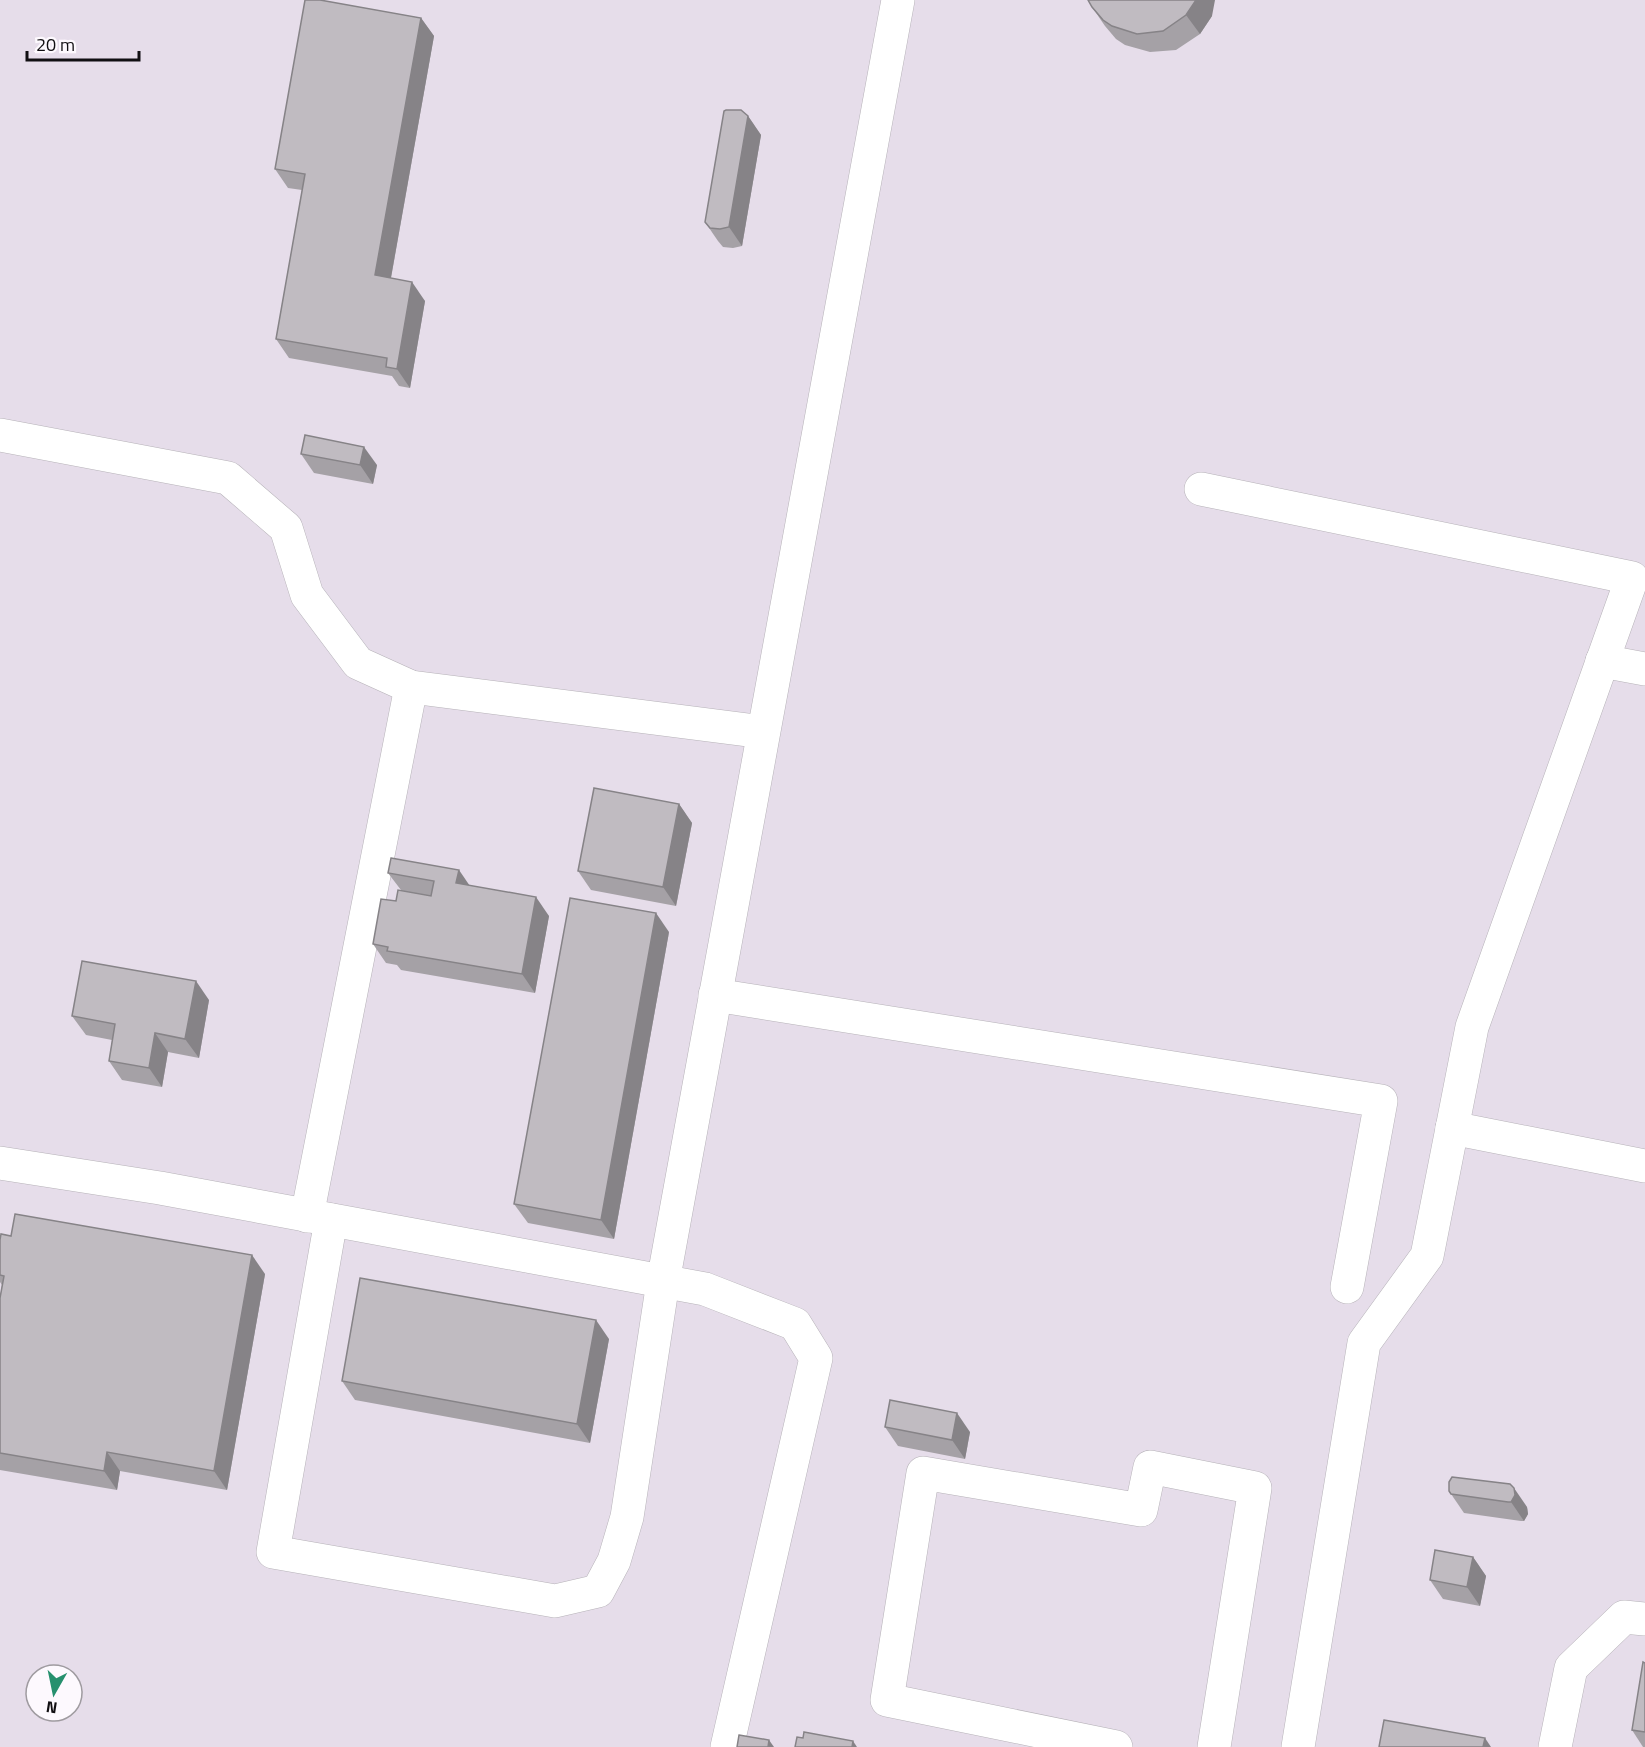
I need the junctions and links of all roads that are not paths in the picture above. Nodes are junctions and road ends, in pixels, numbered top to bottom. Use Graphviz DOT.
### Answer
graph roads {
  1 [pos="898,0"];
  2 [pos="0,435"];
  3 [pos="1201,489"];
  4 [pos="1602,661"];
  5 [pos="1645,669"];
  6 [pos="411,687"];
  7 [pos="764,732"];
  8 [pos="716,995"];
  9 [pos="1452,1128"];
  10 [pos="0,1163"];
  11 [pos="1645,1166"];
  12 [pos="320,1218"];
  13 [pos="663,1282"];
  14 [pos="1347,1287"];
  15 [pos="1645,1619"];
  16 [pos="998,1736"];
  17 [pos="727,1747"];
  18 [pos="1116,1747"];
  19 [pos="1214,1747"];
  20 [pos="1298,1747"];
  21 [pos="1555,1747"];
  1 -- 7 [label="lane"];
  2 -- 6 [label="lane"];
  3 -- 4 [label="lane"];
  4 -- 5 [label="lane"];
  4 -- 9 [label="lane"];
  6 -- 7 [label="lane"];
  6 -- 12 [label="lane"];
  7 -- 8 [label="lane"];
  8 -- 13 [label="lane"];
  8 -- 14 [label="lane"];
  9 -- 11 [label="lane"];
  9 -- 20 [label="lane"];
  10 -- 12 [label="lane"];
  12 -- 13 [label="lane"];
  12 -- 13 [label="lane"];
  13 -- 17 [label="lane"];
  15 -- 21 [label="lane"];
  16 -- 18 [label="lane"];
  16 -- 19 [label="lane"];
}
